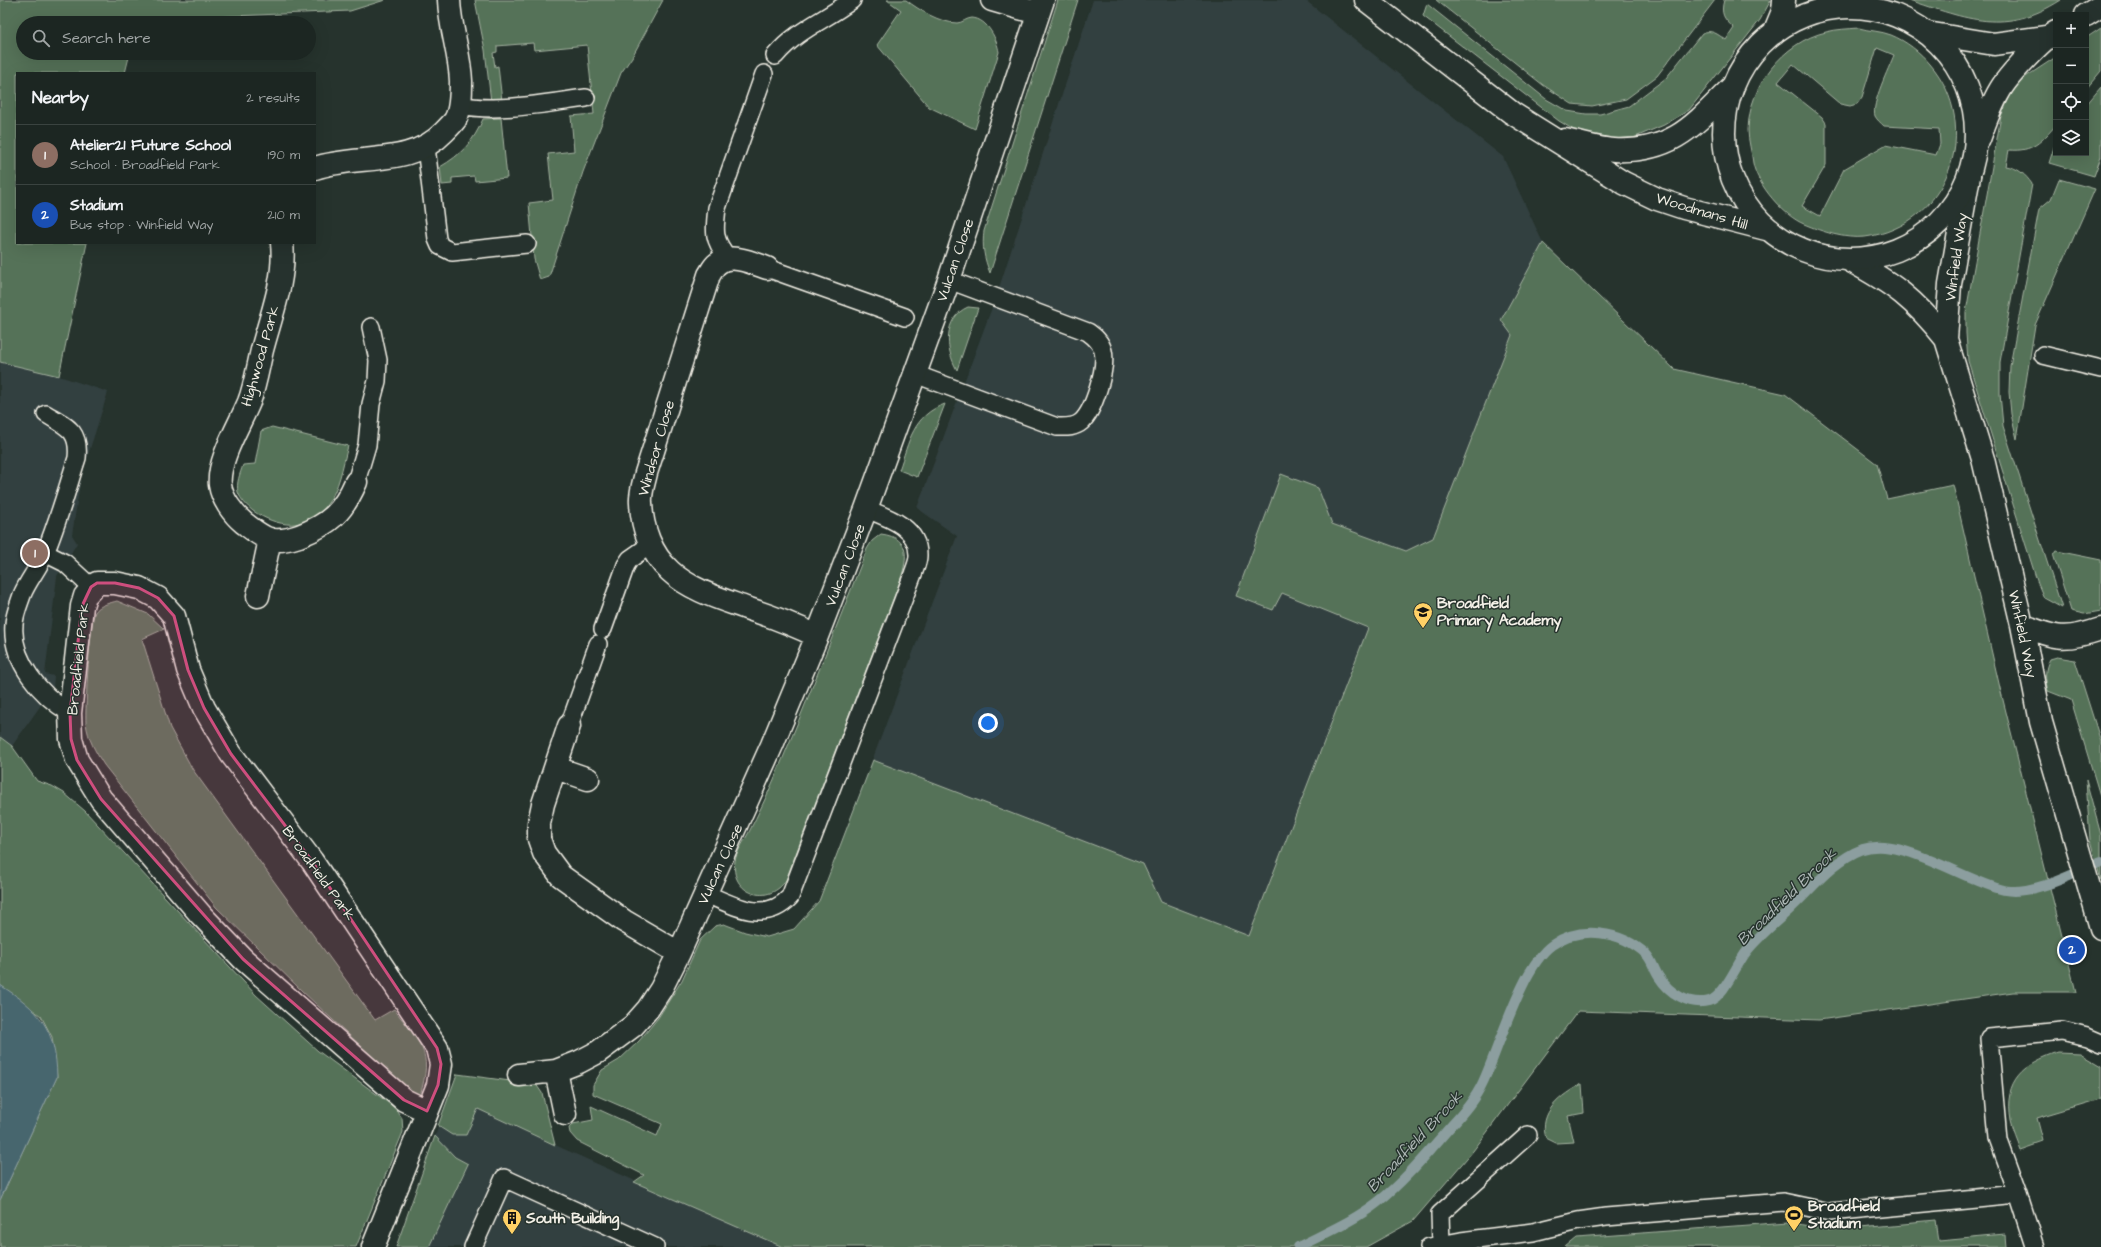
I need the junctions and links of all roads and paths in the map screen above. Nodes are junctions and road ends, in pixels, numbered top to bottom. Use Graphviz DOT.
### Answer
graph roads {
  1 [pos="449,0"];
  2 [pos="852,0"];
  3 [pos="992,0"];
  4 [pos="1366,0"];
  5 [pos="1784,0"];
  6 [pos="1870,5"];
  7 [pos="1040,6"];
  8 [pos="2101,6"];
  9 [pos="2089,13"];
  10 [pos="1774,33"];
  11 [pos="1927,33"];
  12 [pos="2051,34"];
  13 [pos="775,56"];
  14 [pos="764,74"];
  15 [pos="1733,86"];
  16 [pos="586,98"];
  17 [pos="459,105"];
  18 [pos="1553,138"];
  19 [pos="426,147"];
  20 [pos="1975,152"];
  21 [pos="316,168"];
  22 [pos="1969,176"];
  23 [pos="1770,230"];
  24 [pos="282,244"];
  25 [pos="527,244"];
  26 [pos="729,259"];
  27 [pos="1849,260"];
  28 [pos="767,268"];
  29 [pos="949,280"];
  30 [pos="905,317"];
  31 [pos="370,327"];
  32 [pos="1946,339"];
  33 [pos="2043,355"];
  34 [pos="2101,369"];
  35 [pos="915,374"];
  36 [pos="46,414"];
  37 [pos="356,482"];
  38 [pos="866,509"];
  39 [pos="270,539"];
  40 [pos="650,545"];
  41 [pos="45,553"];
  42 [pos="91,588"];
  43 [pos="258,596"];
  44 [pos="2022,625"];
  45 [pos="2101,629"];
  46 [pos="817,636"];
  47 [pos="70,713"];
  48 [pos="569,726"];
  49 [pos="556,768"];
  50 [pos="588,779"];
  51 [pos="706,894"];
  52 [pos="2101,928"];
  53 [pos="679,953"];
  54 [pos="2101,1042"];
  55 [pos="556,1071"];
  56 [pos="519,1075"];
  57 [pos="427,1112"];
  58 [pos="565,1114"];
  59 [pos="1528,1135"];
  60 [pos="2018,1194"];
  61 [pos="1435,1245"];
  62 [pos="373,1247"];
  63 [pos="473,1247"];
  64 [pos="656,1247"];
  65 [pos="2035,1247"];
  1 -- 17 [label="street"];
  2 -- 13 [label="lane"];
  3 -- 7 [label="street"];
  4 -- 18 [label="street, Woodmans Hill"];
  5 -- 10 [label="street"];
  6 -- 10 [label="street"];
  6 -- 11 [label="street"];
  7 -- 29 [label="street, Vulcan Close"];
  8 -- 9 [label="street"];
  10 -- 15 [label="street"];
  11 -- 12 [label="street"];
  11 -- 20 [label="street"];
  12 -- 20 [label="street"];
  14 -- 26 [label="lane"];
  15 -- 18 [label="street, Woodmans Hill"];
  15 -- 23 [label="street"];
  16 -- 17 [label="lane"];
  17 -- 19 [label="street"];
  18 -- 23 [label="street, Woodmans Hill"];
  19 -- 21 [label="street"];
  19 -- 25 [label="lane"];
  20 -- 22 [label="street"];
  22 -- 27 [label="street"];
  22 -- 32 [label="street, Winfield Way"];
  23 -- 27 [label="street"];
  24 -- 39 [label="street, Highwood Park"];
  26 -- 28 [label="street"];
  26 -- 40 [label="street, Windsor Close"];
  27 -- 32 [label="street, Winfield Way"];
  28 -- 30 [label="lane"];
  29 -- 35 [label="street, Vulcan Close"];
  29 -- 35 [label="lane"];
  31 -- 37 [label="lane"];
  32 -- 44 [label="street, Winfield Way"];
  33 -- 34 [label="lane"];
  35 -- 38 [label="street, Vulcan Close"];
  36 -- 41 [label="lane"];
  37 -- 39 [label="street, Highwood Park"];
  38 -- 46 [label="street, Vulcan Close"];
  38 -- 51 [label="lane"];
  39 -- 43 [label="street"];
  40 -- 46 [label="street, Windsor Close"];
  40 -- 48 [label="lane"];
  41 -- 42 [label="lane"];
  41 -- 47 [label="lane"];
  42 -- 47 [label="street, Broadfield Park"];
  42 -- 57 [label="street, Broadfield Park"];
  44 -- 45 [label="street"];
  44 -- 52 [label="street, Winfield Way"];
  46 -- 51 [label="street, Vulcan Close"];
  47 -- 57 [label="street, Broadfield Park"];
  48 -- 49 [label="street"];
  49 -- 50 [label="street"];
  49 -- 53 [label="street"];
  51 -- 53 [label="street, Vulcan Close"];
  53 -- 55 [label="street, Vulcan Close"];
  54 -- 60 [label="lane"];
  55 -- 56 [label="street, Vulcan Close"];
  55 -- 58 [label="street"];
  57 -- 62 [label="street, Broadfield Park"];
  59 -- 61 [label="lane"];
  60 -- 61 [label="lane"];
  60 -- 65 [label="lane"];
  63 -- 64 [label="lane"];
}
